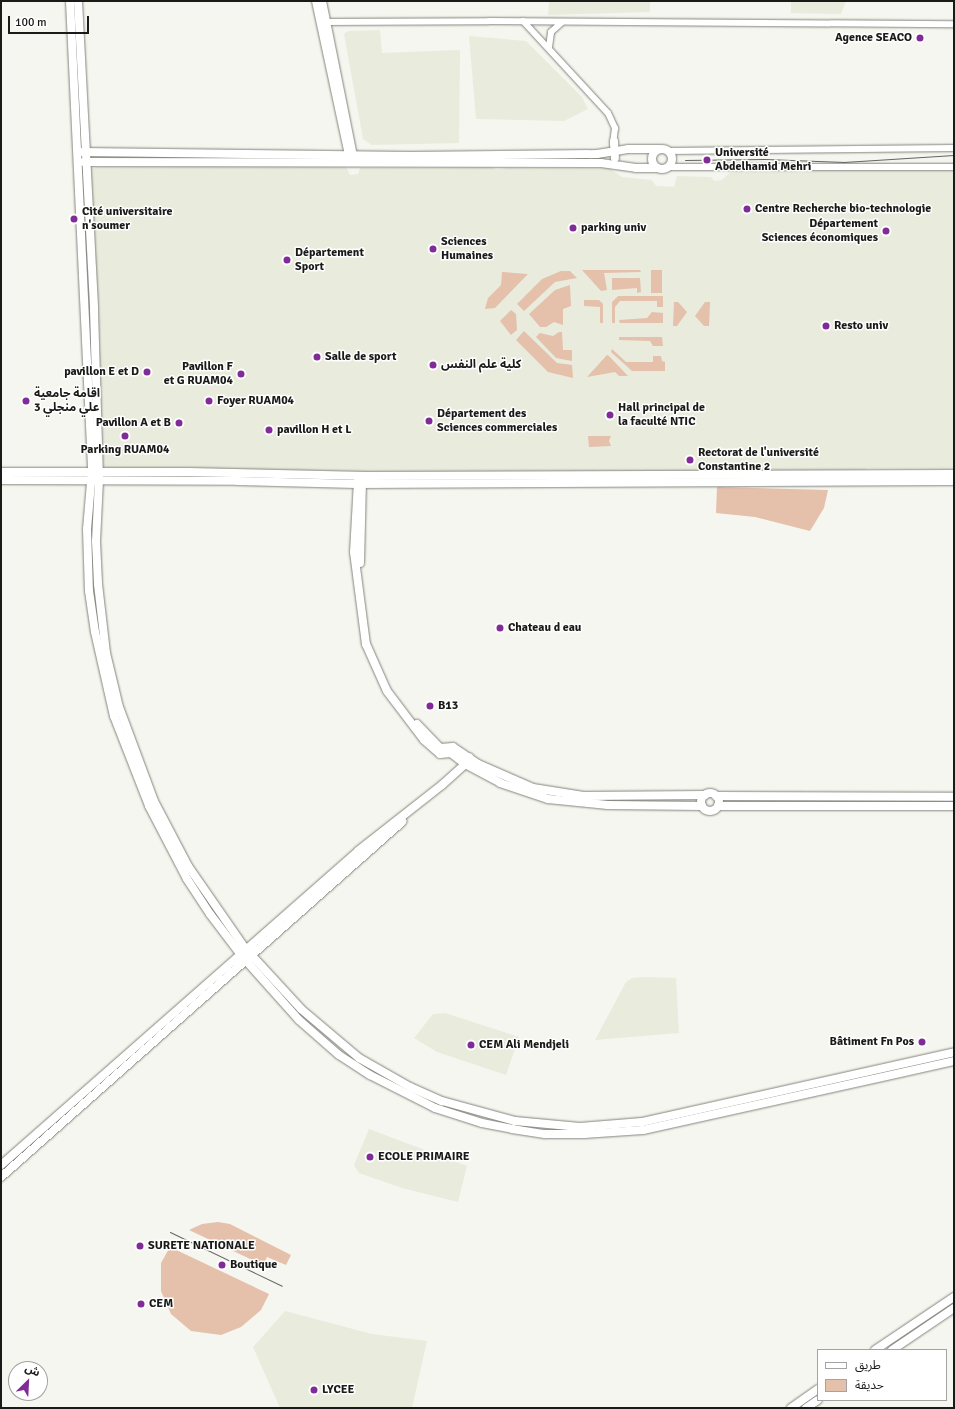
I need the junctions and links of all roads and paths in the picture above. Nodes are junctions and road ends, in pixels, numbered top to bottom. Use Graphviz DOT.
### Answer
graph roads {
  1 [pos="70,1"];
  2 [pos="78,1"];
  3 [pos="316,1"];
  4 [pos="322,1"];
  5 [pos="522,21"];
  6 [pos="563,21"];
  7 [pos="324,22"];
  8 [pos="954,24"];
  9 [pos="549,48"];
  10 [pos="78,57"];
  11 [pos="615,139"];
  12 [pos="954,148"];
  13 [pos="623,150"];
  14 [pos="658,150"];
  15 [pos="668,151"];
  16 [pos="79,152"];
  17 [pos="88,152"];
  18 [pos="614,152"];
  19 [pos="605,154"];
  20 [pos="352,158"];
  21 [pos="79,162"];
  22 [pos="88,162"];
  23 [pos="616,164"];
  24 [pos="667,167"];
  25 [pos="954,167"];
  26 [pos="657,168"];
  27 [pos="1,472"];
  28 [pos="954,474"];
  29 [pos="95,476"];
  30 [pos="899,477"];
  31 [pos="1,480"];
  32 [pos="954,480"];
  33 [pos="360,481"];
  34 [pos="467,760"];
  35 [pos="705,795"];
  36 [pos="716,796"];
  37 [pos="954,797"];
  38 [pos="702,806"];
  39 [pos="718,806"];
  40 [pos="954,806"];
  41 [pos="246,954"];
  42 [pos="954,1052"];
  43 [pos="954,1061"];
  44 [pos="1,1165"];
  45 [pos="1,1177"];
  46 [pos="954,1297"];
  47 [pos="954,1308"];
  48 [pos="876,1349"];
  49 [pos="893,1349"];
  50 [pos="817,1390"];
  51 [pos="817,1401"];
  52 [pos="791,1408"];
  53 [pos="806,1408"];
  1 -- 10 [label="main road"];
  2 -- 10 [label="main road"];
  3 -- 7 [label="main road"];
  4 -- 7 [label="main road"];
  5 -- 6 [label="street"];
  5 -- 7 [label="street"];
  5 -- 9 [label="street"];
  6 -- 8 [label="street"];
  6 -- 9 [label="street"];
  7 -- 20 [label="main road"];
  9 -- 11 [label="street"];
  10 -- 16 [label="main road"];
  10 -- 17 [label="main road"];
  11 -- 13 [label="street"];
  11 -- 18 [label="main road"];
  11 -- 19 [label="street"];
  12 -- 15 [label="street"];
  13 -- 14 [label="main road"];
  13 -- 18 [label="main road"];
  14 -- 15 [label="main road"];
  14 -- 26 [label="main road"];
  15 -- 24 [label="main road"];
  16 -- 17 [label="main road"];
  16 -- 21 [label="main road"];
  17 -- 20 [label="main road"];
  17 -- 22 [label="main road"];
  18 -- 19 [label="main road"];
  18 -- 23 [label="main road"];
  19 -- 20 [label="main road"];
  20 -- 22 [label="main road"];
  20 -- 23 [label="main road"];
  21 -- 22 [label="main road"];
  21 -- 29 [label="main road"];
  22 -- 29 [label="main road"];
  23 -- 26 [label="main road"];
  24 -- 25 [label="street"];
  24 -- 26 [label="main road"];
  27 -- 29 [label="main road"];
  28 -- 30 [label="main road"];
  29 -- 31 [label="main road"];
  29 -- 33 [label="main road"];
  29 -- 41 [label="main road"];
  30 -- 32 [label="main road"];
  30 -- 33 [label="main road"];
  33 -- 34 [label="main road"];
  34 -- 35 [label="main road"];
  34 -- 38 [label="main road"];
  34 -- 41 [label="main road"];
  35 -- 36 [label="main road"];
  35 -- 38 [label="main road"];
  36 -- 37 [label="main road"];
  36 -- 39 [label="main road"];
  38 -- 39 [label="main road"];
  39 -- 40 [label="main road"];
  41 -- 42 [label="main road"];
  41 -- 43 [label="main road"];
  41 -- 44 [label="main road"];
  41 -- 45 [label="main road"];
  46 -- 48 [label="main road"];
  47 -- 49 [label="main road"];
  50 -- 52 [label="main road"];
  51 -- 53 [label="main road"];
}
